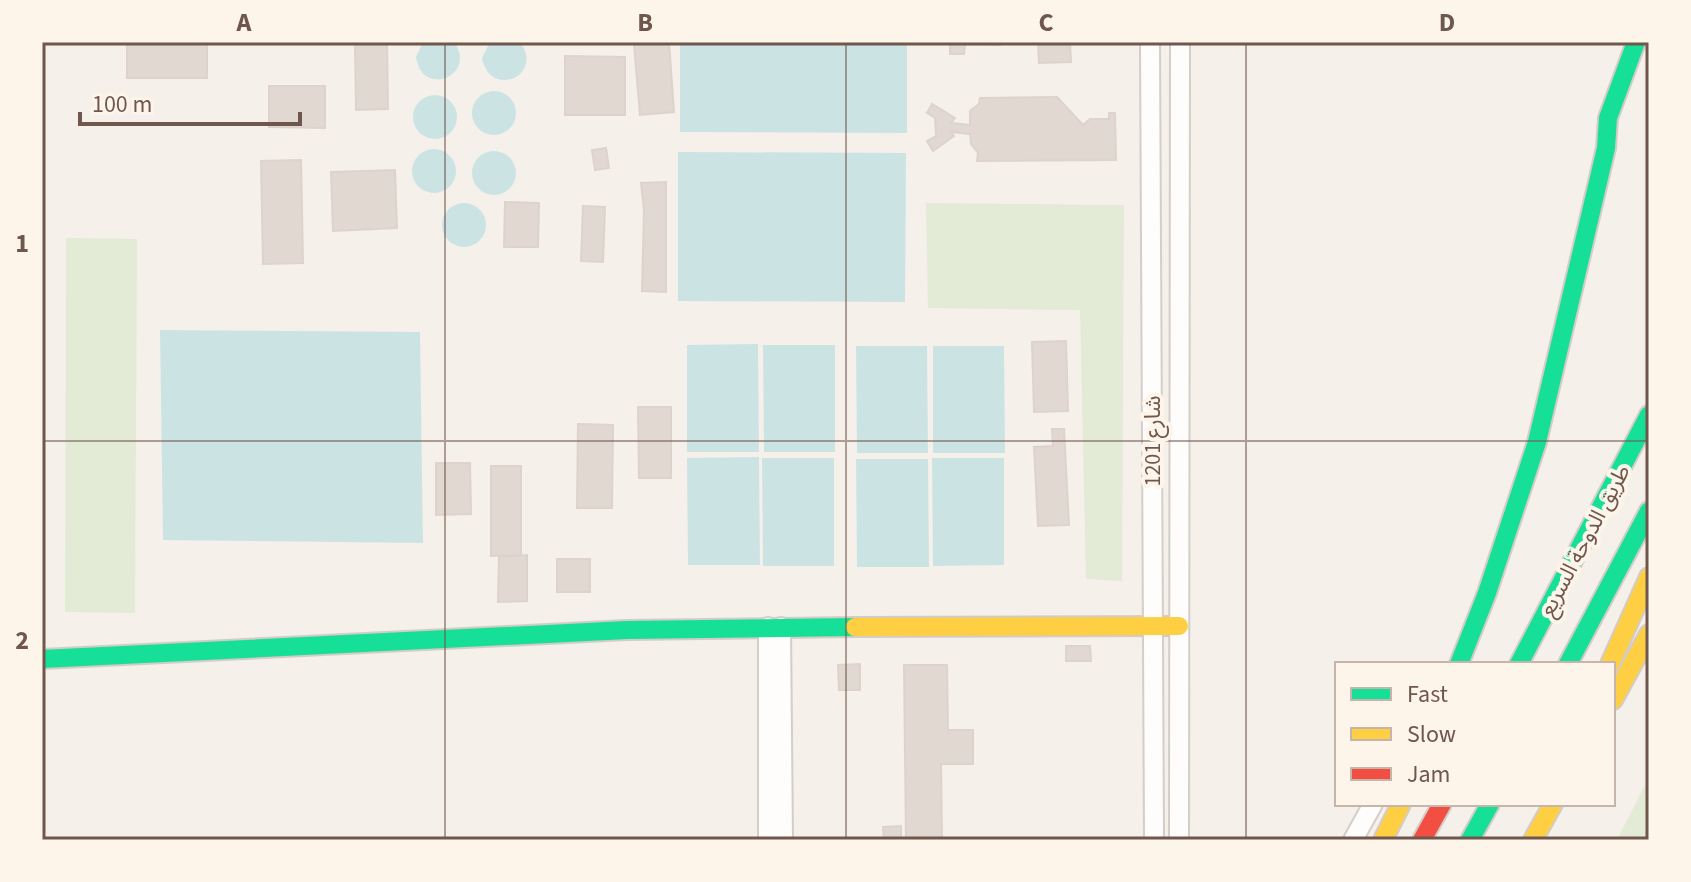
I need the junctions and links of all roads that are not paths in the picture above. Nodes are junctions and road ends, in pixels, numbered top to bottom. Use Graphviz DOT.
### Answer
graph roads {
  1 [pos="1150,42"];
  2 [pos="1180,42"];
  3 [pos="1636,42"];
  4 [pos="1642,79"];
  5 [pos="1606,148"];
  6 [pos="1649,415"];
  7 [pos="1649,511"];
  8 [pos="1649,577"];
  9 [pos="1152,626"];
  10 [pos="1179,626"];
  11 [pos="774,627"];
  12 [pos="1649,634"];
  13 [pos="47,662"];
  14 [pos="1460,662"];
  15 [pos="1520,662"];
  16 [pos="1569,662"];
  17 [pos="1611,662"];
  18 [pos="1615,696"];
  19 [pos="1372,806"];
  20 [pos="1400,806"];
  21 [pos="1441,806"];
  22 [pos="1489,806"];
  23 [pos="1548,808"];
  24 [pos="768,840"];
  25 [pos="783,840"];
  26 [pos="1154,840"];
  27 [pos="1179,840"];
  28 [pos="1353,840"];
  29 [pos="1383,840"];
  30 [pos="1422,840"];
  31 [pos="1470,840"];
  32 [pos="1533,840"];
  1 -- 9 [label="street, شارع 1201"];
  2 -- 10 [label="street, شارع 1201"];
  3 -- 5 [label="main road"];
  4 -- 5 [label="main road"];
  5 -- 14 [label="main road"];
  6 -- 15 [label="main road, طريق الدوحة السريع"];
  7 -- 16 [label="main road, طريق الدوحة السريع"];
  8 -- 17 [label="main road"];
  9 -- 10 [label="main road"];
  9 -- 11 [label="main road"];
  9 -- 26 [label="street, شارع 1201"];
  10 -- 27 [label="street, شارع 1201"];
  11 -- 13 [label="main road"];
  11 -- 24 [label="street"];
  11 -- 25 [label="street"];
  12 -- 18 [label="main road"];
  19 -- 28 [label="street"];
  20 -- 29 [label="main road"];
  21 -- 30 [label="main road"];
  22 -- 31 [label="main road"];
  23 -- 32 [label="main road"];
}
